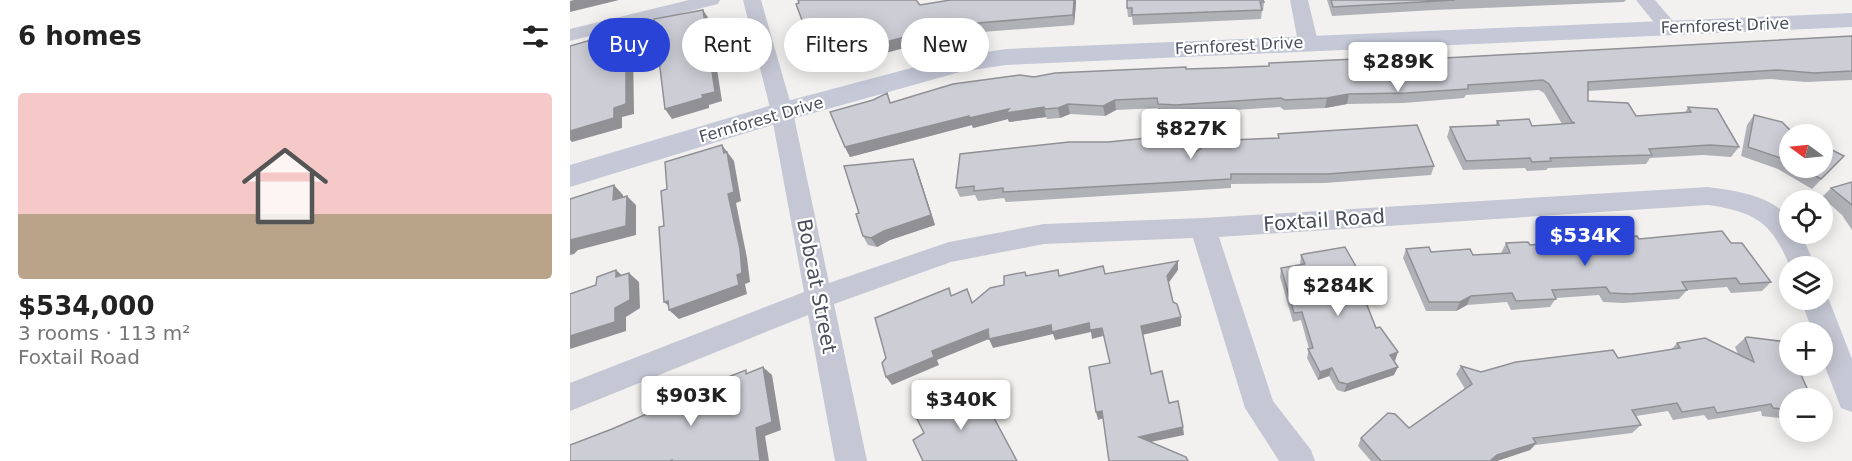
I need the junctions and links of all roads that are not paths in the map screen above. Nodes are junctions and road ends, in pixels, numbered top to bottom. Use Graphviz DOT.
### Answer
graph roads {
  1 [pos="711,0"];
  2 [pos="752,0"];
  3 [pos="1299,0"];
  4 [pos="1645,0"];
  5 [pos="1843,0"];
  6 [pos="1852,7"];
  7 [pos="1852,20"];
  8 [pos="1668,27"];
  9 [pos="570,35"];
  10 [pos="1308,42"];
  11 [pos="782,112"];
  12 [pos="570,176"];
  13 [pos="1203,228"];
  14 [pos="1798,256"];
  15 [pos="819,298"];
  16 [pos="1819,310"];
  17 [pos="570,397"];
  18 [pos="1852,398"];
  19 [pos="851,461"];
  20 [pos="1299,461"];
  1 -- 9 [label="street"];
  2 -- 11 [label="street, Bobcat Street"];
  3 -- 10 [label="street"];
  4 -- 8 [label="street"];
  5 -- 6 [label="street"];
  7 -- 8 [label="street, Fernforest Drive"];
  8 -- 10 [label="street, Fernforest Drive"];
  10 -- 11 [label="street, Fernforest Drive"];
  11 -- 12 [label="street, Fernforest Drive"];
  11 -- 15 [label="street, Bobcat Street"];
  13 -- 14 [label="street, Foxtail Road"];
  13 -- 15 [label="street, Foxtail Road"];
  13 -- 20 [label="street"];
  15 -- 17 [label="street, Foxtail Road"];
  15 -- 19 [label="street, Bobcat Street"];
  16 -- 18 [label="street"];
}
